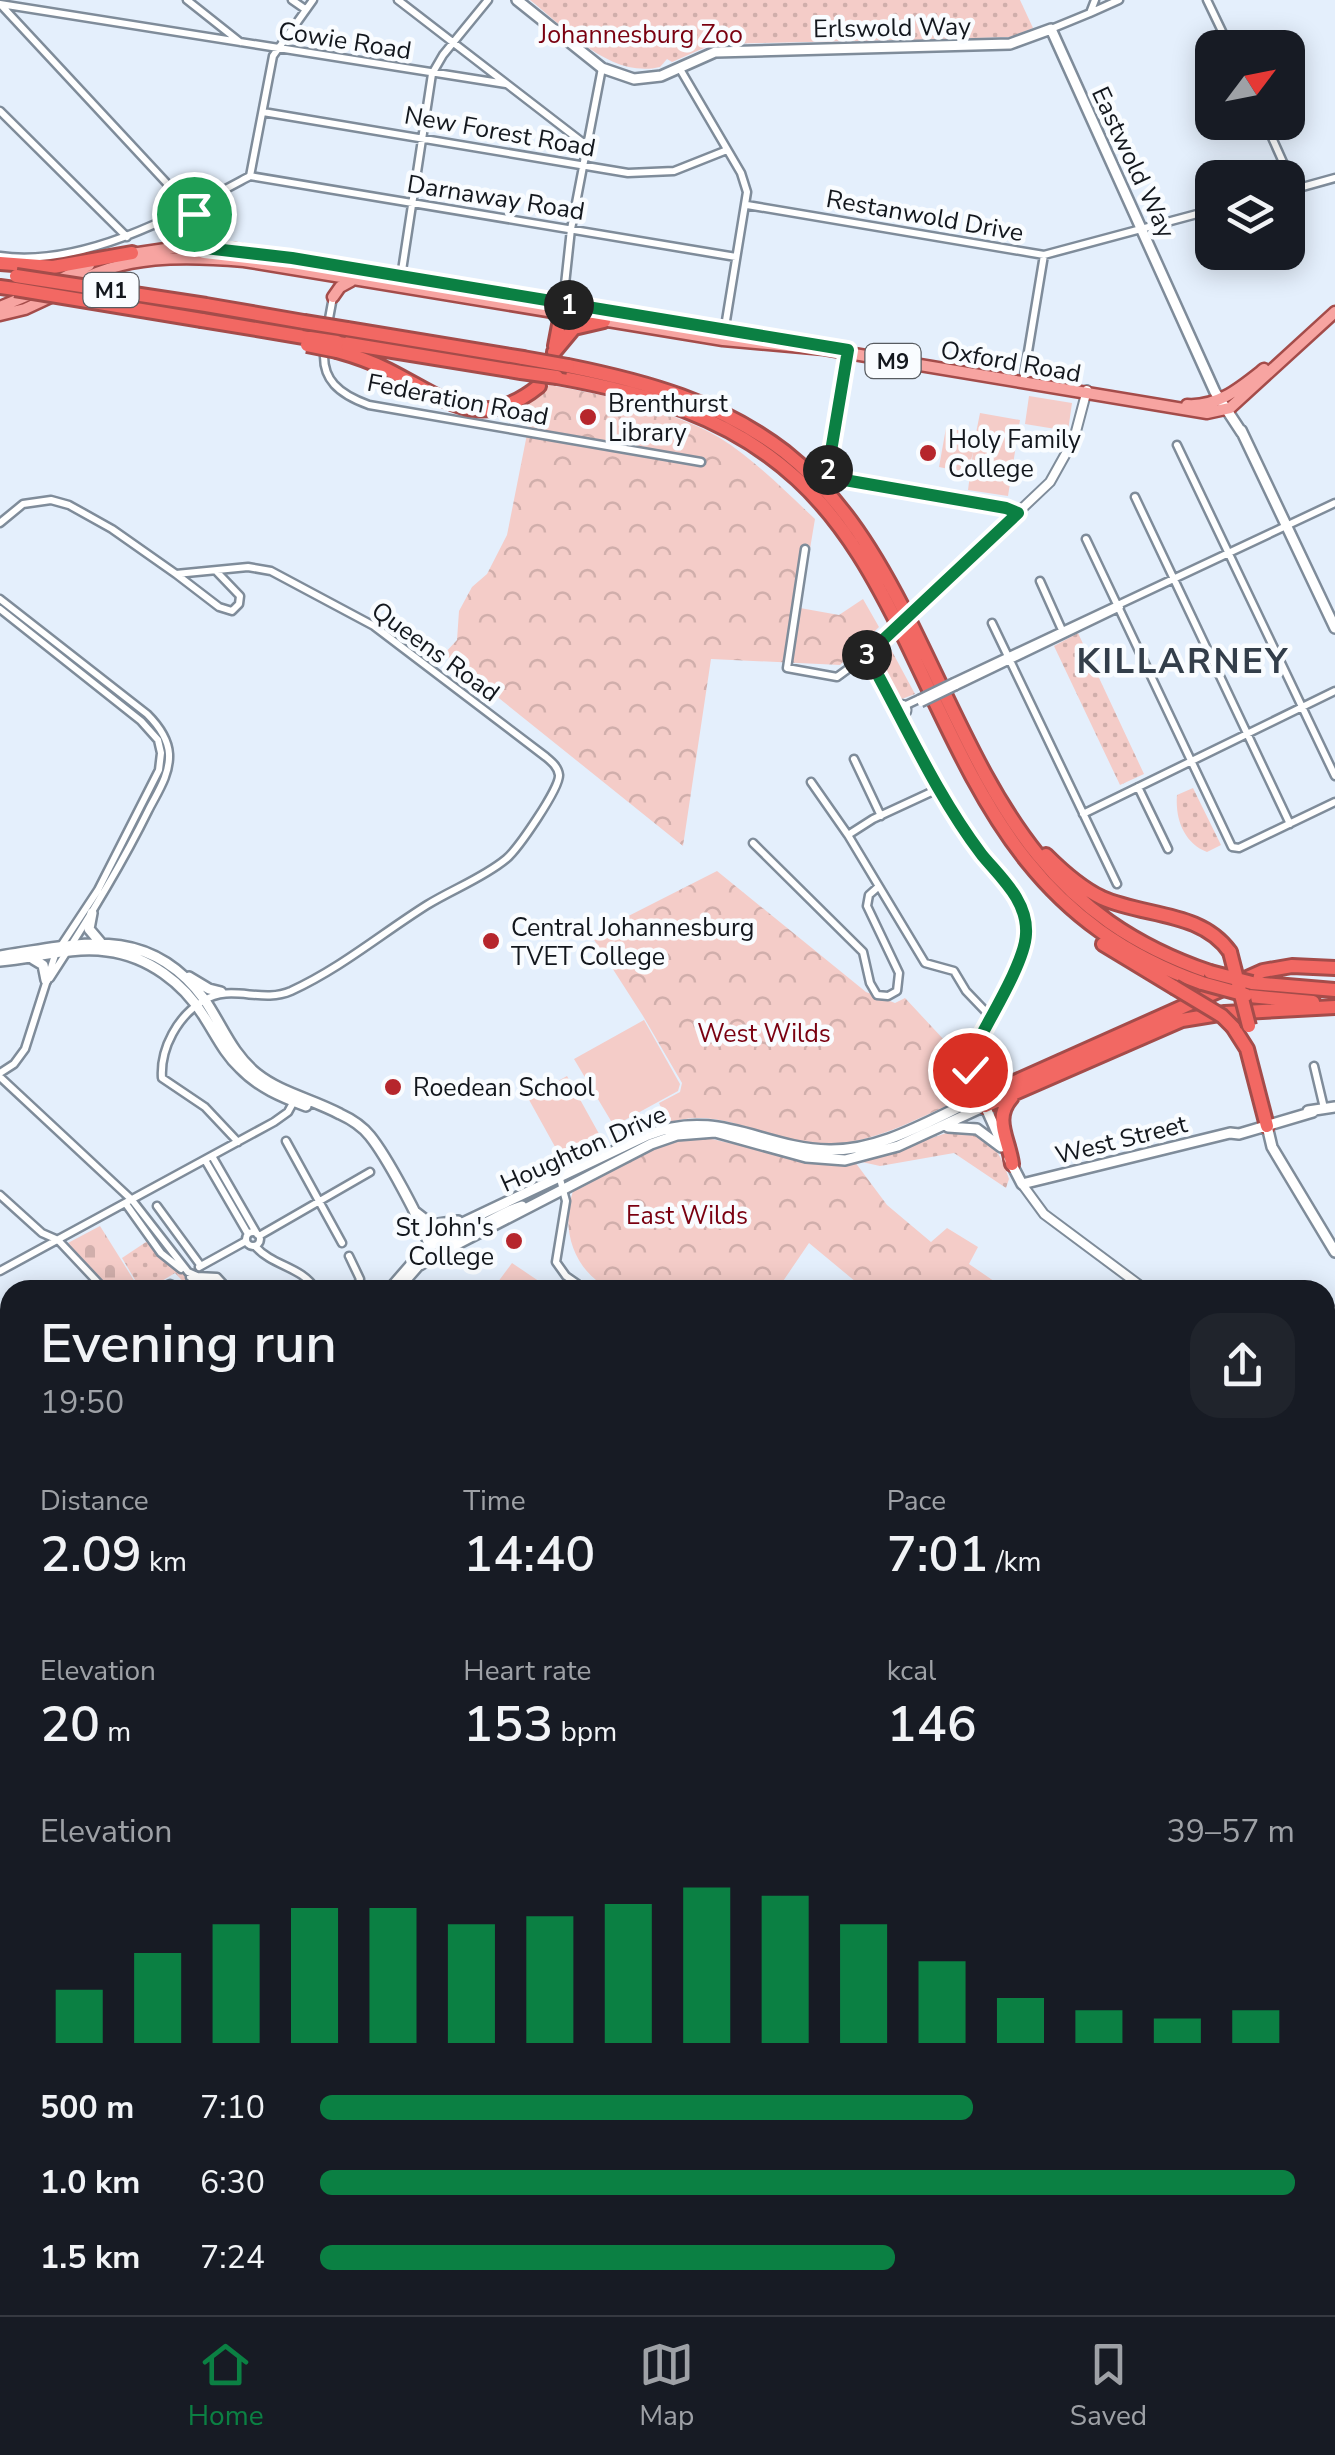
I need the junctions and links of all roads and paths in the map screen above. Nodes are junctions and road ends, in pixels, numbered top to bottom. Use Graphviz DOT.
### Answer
graph roads {
  1 [pos="187,0"];
  2 [pos="292,0"];
  3 [pos="313,0"];
  4 [pos="398,0"];
  5 [pos="488,0"];
  6 [pos="516,0"];
  7 [pos="1095,0"];
  8 [pos="1119,0"];
  9 [pos="1207,0"];
  10 [pos="0,4"];
  11 [pos="305,10"];
  12 [pos="1090,13"];
  13 [pos="1051,29"];
  14 [pos="1221,30"];
  15 [pos="241,42"];
  16 [pos="454,42"];
  17 [pos="276,49"];
  18 [pos="602,68"];
  19 [pos="680,69"];
  20 [pos="432,74"];
  21 [pos="506,84"];
  22 [pos="0,111"];
  23 [pos="263,112"];
  24 [pos="420,138"];
  25 [pos="586,145"];
  26 [pos="728,150"];
  27 [pos="582,166"];
  28 [pos="250,176"];
  29 [pos="1335,178"];
  30 [pos="1305,186"];
  31 [pos="412,203"];
  32 [pos="747,205"];
  33 [pos="188,206"];
  34 [pos="1195,214"];
  35 [pos="1142,228"];
  36 [pos="570,229"];
  37 [pos="127,236"];
  38 [pos="205,248"];
  39 [pos="132,253"];
  40 [pos="1044,255"];
  41 [pos="0,256"];
  42 [pos="736,257"];
  43 [pos="0,264"];
  44 [pos="337,272"];
  45 [pos="0,274"];
  46 [pos="318,274"];
  47 [pos="352,280"];
  48 [pos="16,282"];
  49 [pos="400,282"];
  50 [pos="0,287"];
  51 [pos="334,295"];
  52 [pos="0,307"];
  53 [pos="562,309"];
  54 [pos="1335,309"];
  55 [pos="0,316"];
  56 [pos="208,316"];
  57 [pos="604,321"];
  58 [pos="724,335"];
  59 [pos="337,347"];
  60 [pos="848,352"];
  61 [pos="522,365"];
  62 [pos="1023,381"];
  63 [pos="538,386"];
  64 [pos="1086,392"];
  65 [pos="1224,404"];
  66 [pos="1177,445"];
  67 [pos="701,462"];
  68 [pos="1135,497"];
  69 [pos="1335,502"];
  70 [pos="1018,513"];
  71 [pos="0,522"];
  72 [pos="1286,524"];
  73 [pos="1086,539"];
  74 [pos="805,549"];
  75 [pos="1228,551"];
  76 [pos="216,571"];
  77 [pos="176,574"];
  78 [pos="1174,577"];
  79 [pos="1040,581"];
  80 [pos="1120,605"];
  81 [pos="2,606"];
  82 [pos="992,623"];
  83 [pos="1335,628"];
  84 [pos="1064,632"];
  85 [pos="867,655"];
  86 [pos="1009,659"];
  87 [pos="1335,691"];
  88 [pos="1303,707"];
  89 [pos="902,710"];
  90 [pos="1248,734"];
  91 [pos="854,759"];
  92 [pos="1191,761"];
  93 [pos="1335,776"];
  94 [pos="811,782"];
  95 [pos="1138,787"];
  96 [pos="942,790"];
  97 [pos="1335,802"];
  98 [pos="1083,814"];
  99 [pos="881,816"];
  100 [pos="1290,824"];
  101 [pos="1014,826"];
  102 [pos="848,835"];
  103 [pos="752,842"];
  104 [pos="1168,849"];
  105 [pos="1032,870"];
  106 [pos="1117,884"];
  107 [pos="878,887"];
  108 [pos="104,888"];
  109 [pos="92,913"];
  110 [pos="100,942"];
  111 [pos="64,949"];
  112 [pos="0,958"];
  113 [pos="31,958"];
  114 [pos="1335,968"];
  115 [pos="178,972"];
  116 [pos="1206,978"];
  117 [pos="46,982"];
  118 [pos="1251,989"];
  119 [pos="1335,990"];
  120 [pos="219,992"];
  121 [pos="200,1002"];
  122 [pos="1335,1004"];
  123 [pos="990,1016"];
  124 [pos="214,1018"];
  125 [pos="1314,1066"];
  126 [pos="0,1075"];
  127 [pos="974,1082"];
  128 [pos="1022,1090"];
  129 [pos="295,1099"];
  130 [pos="983,1102"];
  131 [pos="952,1110"];
  132 [pos="1324,1110"];
  133 [pos="1269,1123"];
  134 [pos="936,1128"];
  135 [pos="286,1140"];
  136 [pos="238,1142"];
  137 [pos="209,1158"];
  138 [pos="1009,1159"];
  139 [pos="370,1172"];
  140 [pos="562,1184"];
  141 [pos="1022,1184"];
  142 [pos="0,1195"];
  143 [pos="544,1200"];
  144 [pos="319,1201"];
  145 [pos="129,1202"];
  146 [pos="408,1205"];
  147 [pos="157,1206"];
  148 [pos="483,1213"];
  149 [pos="1090,1233"];
  150 [pos="253,1236"];
  151 [pos="58,1240"];
  152 [pos="425,1242"];
  153 [pos="1083,1242"];
  154 [pos="342,1244"];
  155 [pos="1335,1252"];
  156 [pos="349,1256"];
  157 [pos="0,1271"];
  158 [pos="95,1280"];
  159 [pos="219,1280"];
  160 [pos="308,1280"];
  161 [pos="360,1280"];
  162 [pos="397,1280"];
  163 [pos="403,1280"];
  164 [pos="406,1280"];
  165 [pos="572,1280"];
  166 [pos="1133,1280"];
  1 -- 15 [label="street"];
  2 -- 11 [label="street"];
  3 -- 11 [label="street"];
  4 -- 16 [label="street"];
  5 -- 16 [label="street"];
  6 -- 18 [label="main road"];
  7 -- 12 [label="street"];
  8 -- 12 [label="street, Erlswold Way"];
  9 -- 14 [label="street"];
  10 -- 15 [label="street, Cowie Road"];
  10 -- 33 [label="street"];
  11 -- 17 [label="street"];
  12 -- 13 [label="street, Erlswold Way"];
  13 -- 19 [label="main road, Erlswold Way"];
  13 -- 35 [label="main road, Eastwold Way"];
  15 -- 17 [label="street, Cowie Road"];
  16 -- 20 [label="street"];
  16 -- 21 [label="street"];
  17 -- 20 [label="street, Cowie Road"];
  17 -- 23 [label="street"];
  18 -- 19 [label="main road, Erlswold Way"];
  18 -- 25 [label="street"];
  19 -- 26 [label="street"];
  20 -- 21 [label="street, Cowie Road"];
  20 -- 24 [label="street"];
  21 -- 25 [label="street"];
  22 -- 37 [label="street"];
  23 -- 24 [label="street, New Forest Road"];
  23 -- 28 [label="street"];
  24 -- 27 [label="street, New Forest Road"];
  24 -- 31 [label="street"];
  25 -- 27 [label="street"];
  26 -- 27 [label="street, New Forest Road"];
  26 -- 32 [label="street"];
  27 -- 36 [label="street"];
  28 -- 31 [label="street, Darnaway Road"];
  28 -- 33 [label="street"];
  29 -- 30 [label="street"];
  31 -- 36 [label="street, Darnaway Road"];
  31 -- 49 [label="street"];
  32 -- 40 [label="street, Restanwold Drive"];
  32 -- 42 [label="street"];
  33 -- 37 [label="street"];
  33 -- 38 [label="street"];
  34 -- 35 [label="street, Restanwold Drive"];
  35 -- 40 [label="street, Restanwold Drive"];
  35 -- 65 [label="main road, Eastwold Way"];
  36 -- 42 [label="street, Darnaway Road"];
  36 -- 53 [label="street"];
  37 -- 41 [label="street"];
  38 -- 39 [label="main road, Oxford Road / M9"];
  38 -- 44 [label="main road, Oxford Road / M9"];
  39 -- 43 [label="highway"];
  39 -- 52 [label="main road, Oxford Road / M9"];
  40 -- 62 [label="street"];
  42 -- 58 [label="street"];
  44 -- 46 [label="main road, Oxford Road / M9"];
  44 -- 47 [label="main road, Oxford Road / M9"];
  44 -- 49 [label="main road, Oxford Road / M9"];
  44 -- 51 [label="street, Federation Road"];
  45 -- 48 [label="highway, M1"];
  46 -- 51 [label="main road"];
  46 -- 55 [label="main road, Oxford Road / M9"];
  47 -- 49 [label="main road, Oxford Road / M9"];
  47 -- 51 [label="main road"];
  48 -- 50 [label="highway, M1"];
  48 -- 56 [label="highway, M1, bridge"];
  49 -- 53 [label="main road, Oxford Road / M9"];
  51 -- 67 [label="street, Federation Road"];
  53 -- 57 [label="main road, Oxford Road / M9"];
  53 -- 57 [label="highway"];
  53 -- 58 [label="main road, Oxford Road / M9"];
  54 -- 65 [label="main road"];
  56 -- 59 [label="highway, M1, bridge"];
  56 -- 61 [label="highway, M1, bridge"];
  57 -- 58 [label="main road, Oxford Road / M9"];
  58 -- 60 [label="main road, Oxford Road / M9"];
  59 -- 61 [label="highway, M1"];
  59 -- 63 [label="highway"];
  60 -- 62 [label="main road, Oxford Road / M9"];
  60 -- 70 [label="street"];
  61 -- 101 [label="highway, M1, bridge"];
  61 -- 105 [label="highway, M1, bridge"];
  62 -- 64 [label="main road, Oxford Road / M9"];
  64 -- 65 [label="main road, Oxford Road / M9"];
  64 -- 70 [label="street"];
  65 -- 72 [label="main road, Eastwold Way"];
  66 -- 75 [label="street"];
  68 -- 78 [label="street"];
  69 -- 72 [label="street"];
  70 -- 85 [label="street, bridge"];
  71 -- 77 [label="street"];
  72 -- 75 [label="street"];
  72 -- 83 [label="main road, Eastwold Way"];
  73 -- 80 [label="street"];
  74 -- 85 [label="street"];
  75 -- 78 [label="street"];
  75 -- 88 [label="street"];
  76 -- 77 [label="street, Queens Road"];
  76 -- 77 [label="street"];
  76 -- 120 [label="street, Queens Road"];
  78 -- 80 [label="street"];
  78 -- 90 [label="street"];
  79 -- 84 [label="street"];
  80 -- 84 [label="street"];
  80 -- 92 [label="street"];
  81 -- 108 [label="street"];
  82 -- 86 [label="street"];
  84 -- 86 [label="street"];
  85 -- 89 [label="street"];
  86 -- 89 [label="street, bridge"];
  86 -- 98 [label="street"];
  87 -- 88 [label="street"];
  88 -- 90 [label="street"];
  88 -- 93 [label="street"];
  89 -- 96 [label="street"];
  90 -- 92 [label="street"];
  90 -- 100 [label="street"];
  91 -- 99 [label="street"];
  92 -- 95 [label="street"];
  92 -- 100 [label="street"];
  94 -- 102 [label="street"];
  95 -- 98 [label="street"];
  95 -- 104 [label="street"];
  96 -- 99 [label="street"];
  96 -- 123 [label="street"];
  97 -- 100 [label="street"];
  98 -- 106 [label="street"];
  99 -- 102 [label="street"];
  101 -- 116 [label="highway, M1"];
  101 -- 133 [label="highway, bridge"];
  102 -- 107 [label="street"];
  103 -- 107 [label="street"];
  105 -- 116 [label="highway, M1"];
  105 -- 133 [label="highway, bridge"];
  107 -- 123 [label="street"];
  108 -- 109 [label="street"];
  108 -- 111 [label="street"];
  109 -- 110 [label="main road"];
  109 -- 111 [label="street"];
  110 -- 111 [label="main road"];
  110 -- 115 [label="main road"];
  111 -- 112 [label="main road"];
  111 -- 113 [label="main road"];
  111 -- 117 [label="street"];
  111 -- 121 [label="main road"];
  112 -- 113 [label="main road"];
  113 -- 117 [label="main road"];
  114 -- 130 [label="highway"];
  115 -- 120 [label="main road"];
  115 -- 121 [label="main road"];
  116 -- 118 [label="highway, M1, bridge"];
  117 -- 126 [label="street"];
  118 -- 119 [label="highway, M1"];
  118 -- 122 [label="highway, M1"];
  120 -- 121 [label="street"];
  120 -- 124 [label="main road"];
  121 -- 124 [label="main road"];
  121 -- 129 [label="main road"];
  121 -- 136 [label="street"];
  122 -- 128 [label="highway"];
  123 -- 127 [label="street"];
  124 -- 129 [label="main road"];
  125 -- 132 [label="street"];
  126 -- 145 [label="street"];
  127 -- 130 [label="street"];
  127 -- 131 [label="main road"];
  128 -- 130 [label="highway"];
  128 -- 138 [label="highway"];
  129 -- 136 [label="street"];
  129 -- 146 [label="main road"];
  129 -- 152 [label="main road"];
  130 -- 131 [label="main road, Houghton Drive"];
  130 -- 134 [label="main road, Houghton Drive"];
  130 -- 138 [label="main road"];
  131 -- 140 [label="main road, Houghton Drive"];
  132 -- 133 [label="main road, West Street"];
  133 -- 141 [label="main road, West Street"];
  133 -- 155 [label="main road"];
  134 -- 138 [label="main road"];
  134 -- 140 [label="main road, Houghton Drive"];
  135 -- 144 [label="street"];
  136 -- 137 [label="street"];
  137 -- 145 [label="street"];
  137 -- 150 [label="street"];
  138 -- 141 [label="main road"];
  139 -- 144 [label="street"];
  140 -- 143 [label="main road, Houghton Drive"];
  140 -- 148 [label="main road, Houghton Drive"];
  140 -- 165 [label="street"];
  141 -- 153 [label="street"];
  142 -- 151 [label="street"];
  143 -- 152 [label="main road"];
  143 -- 164 [label="main road, Houghton Drive"];
  144 -- 150 [label="street"];
  144 -- 154 [label="street"];
  145 -- 151 [label="street"];
  145 -- 159 [label="street"];
  146 -- 148 [label="main road"];
  146 -- 152 [label="main road"];
  147 -- 150 [label="street"];
  148 -- 152 [label="main road, Houghton Drive"];
  149 -- 153 [label="street"];
  150 -- 160 [label="street"];
  151 -- 157 [label="street"];
  151 -- 158 [label="street"];
  152 -- 162 [label="main road, Houghton Drive"];
  152 -- 163 [label="main road"];
  153 -- 166 [label="street"];
  156 -- 161 [label="street"];
}
